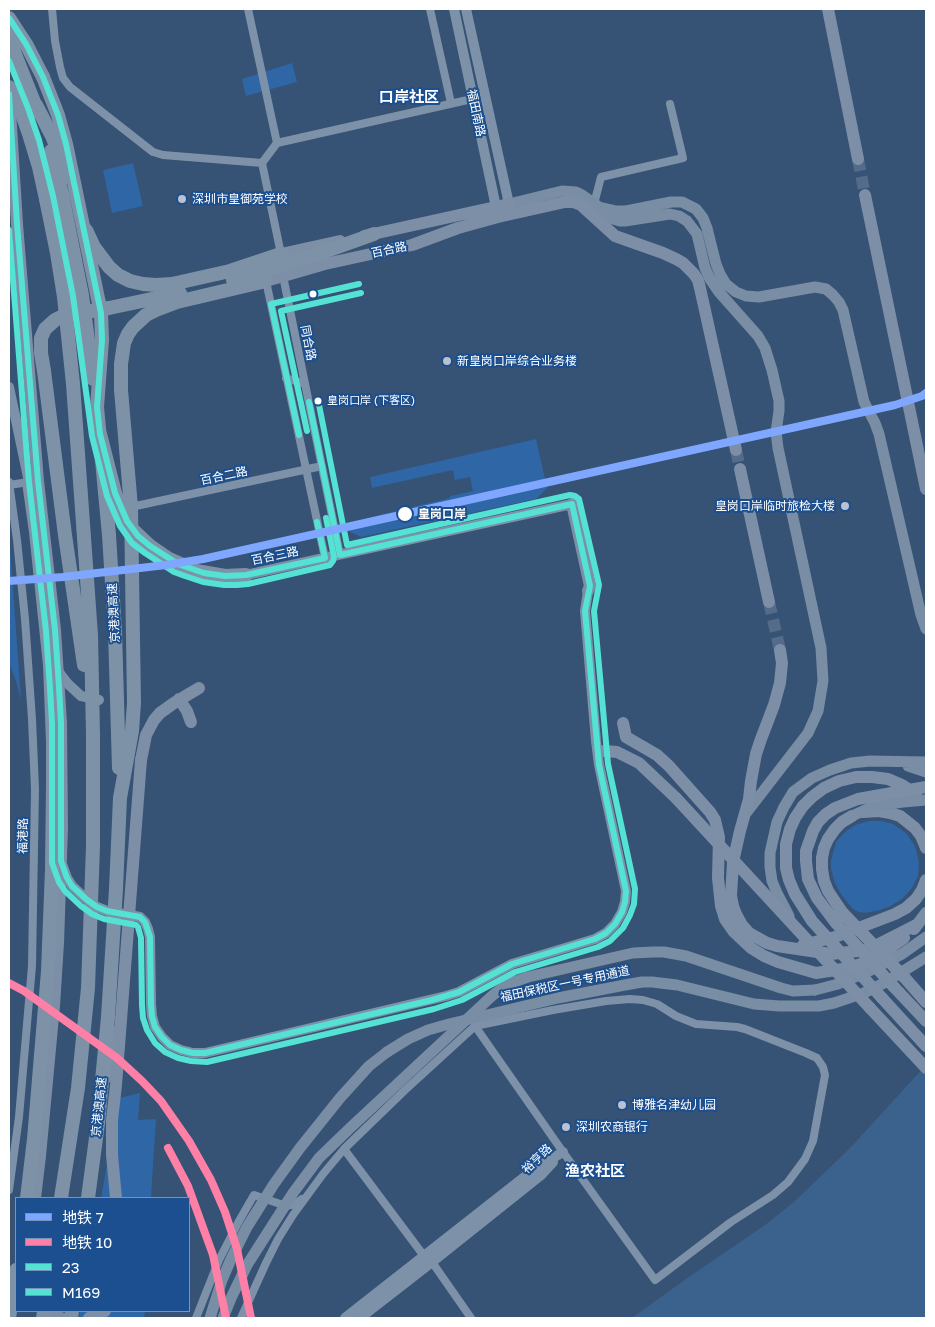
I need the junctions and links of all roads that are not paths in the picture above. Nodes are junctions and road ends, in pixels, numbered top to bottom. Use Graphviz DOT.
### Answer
graph roads {
  1 [pos="52,9"];
  2 [pos="248,9"];
  3 [pos="430,9"];
  4 [pos="454,9"];
  5 [pos="466,9"];
  6 [pos="828,9"];
  7 [pos="9,18"];
  8 [pos="9,39"];
  9 [pos="9,87"];
  10 [pos="9,94"];
  11 [pos="472,99"];
  12 [pos="451,103"];
  13 [pos="670,104"];
  14 [pos="36,105"];
  15 [pos="10,119"];
  16 [pos="277,143"];
  17 [pos="858,160"];
  18 [pos="262,163"];
  19 [pos="865,195"];
  20 [pos="510,209"];
  21 [pos="593,209"];
  22 [pos="497,212"];
  23 [pos="374,234"];
  24 [pos="281,254"];
  25 [pos="283,276"];
  26 [pos="266,281"];
  27 [pos="288,300"];
  28 [pos="271,304"];
  29 [pos="286,378"];
  30 [pos="305,384"];
  31 [pos="9,387"];
  32 [pos="96,407"];
  33 [pos="100,434"];
  34 [pos="736,450"];
  35 [pos="322,466"];
  36 [pos="306,469"];
  37 [pos="740,469"];
  38 [pos="28,482"];
  39 [pos="9,484"];
  40 [pos="926,489"];
  41 [pos="572,504"];
  42 [pos="131,507"];
  43 [pos="340,555"];
  44 [pos="325,558"];
  45 [pos="246,575"];
  46 [pos="588,591"];
  47 [pos="769,602"];
  48 [pos="926,629"];
  49 [pos="780,650"];
  50 [pos="58,671"];
  51 [pos="199,688"];
  52 [pos="99,700"];
  53 [pos="178,700"];
  54 [pos="191,722"];
  55 [pos="623,723"];
  56 [pos="93,735"];
  57 [pos="604,751"];
  58 [pos="926,762"];
  59 [pos="844,765"];
  60 [pos="926,772"];
  61 [pos="926,787"];
  62 [pos="120,798"];
  63 [pos="926,800"];
  64 [pos="926,804"];
  65 [pos="852,816"];
  66 [pos="743,819"];
  67 [pos="926,848"];
  68 [pos="61,861"];
  69 [pos="926,880"];
  70 [pos="926,912"];
  71 [pos="918,924"];
  72 [pos="926,937"];
  73 [pos="806,940"];
  74 [pos="777,946"];
  75 [pos="926,955"];
  76 [pos="876,968"];
  77 [pos="903,977"];
  78 [pos="123,998"];
  79 [pos="926,1002"];
  80 [pos="926,1021"];
  81 [pos="475,1026"];
  82 [pos="926,1046"];
  83 [pos="926,1068"];
  84 [pos="18,1117"];
  85 [pos="35,1120"];
  86 [pos="98,1123"];
  87 [pos="344,1149"];
  88 [pos="563,1152"];
  89 [pos="9,1190"];
  90 [pos="306,1196"];
  91 [pos="27,1197"];
  92 [pos="35,1197"];
  93 [pos="61,1197"];
  94 [pos="88,1197"];
  95 [pos="116,1197"];
  96 [pos="428,1259"];
  97 [pos="15,1277"];
  98 [pos="48,1312"];
  99 [pos="103,1312"];
  100 [pos="9,1318"];
  101 [pos="61,1318"];
  102 [pos="90,1318"];
  103 [pos="196,1318"];
  104 [pos="210,1318"];
  105 [pos="223,1318"];
  106 [pos="241,1318"];
  107 [pos="345,1318"];
  108 [pos="360,1318"];
  109 [pos="471,1318"];
  1 -- 18 [label="street"];
  2 -- 16 [label="street"];
  3 -- 12 [label="street"];
  4 -- 11 [label="street, 福田南路"];
  5 -- 20 [label="street, 福田南路"];
  6 -- 17 [label="main road"];
  7 -- 32 [label="highway, bridge"];
  8 -- 14 [label="highway, 京港澳高速"];
  9 -- 56 [label="highway, 京港澳高速, bridge"];
  10 -- 15 [label="main road"];
  11 -- 12 [label="street"];
  11 -- 22 [label="street, 福田南路"];
  12 -- 16 [label="street"];
  13 -- 21 [label="street"];
  14 -- 24 [label="highway"];
  14 -- 32 [label="highway, 京港澳高速, bridge"];
  15 -- 50 [label="main road"];
  16 -- 18 [label="street"];
  18 -- 24 [label="street"];
  19 -- 40 [label="main road"];
  20 -- 21 [label="main road, 百合路"];
  20 -- 22 [label="main road, 百合路"];
  21 -- 34 [label="main road, 百合路"];
  21 -- 48 [label="main road"];
  21 -- 66 [label="main road"];
  22 -- 23 [label="main road, 百合路"];
  22 -- 25 [label="main road, 百合路"];
  23 -- 24 [label="main road, 百合路"];
  23 -- 56 [label="highway, bridge"];
  25 -- 26 [label="main road, 百合路"];
  25 -- 27 [label="street, 同合路"];
  26 -- 28 [label="street"];
  26 -- 42 [label="highway"];
  27 -- 28 [label="street"];
  27 -- 30 [label="street, 同合路"];
  28 -- 29 [label="street"];
  29 -- 30 [label="street"];
  29 -- 36 [label="street"];
  30 -- 35 [label="street, 同合路"];
  31 -- 38 [label="street"];
  32 -- 33 [label="highway, 京港澳高速"];
  33 -- 45 [label="highway, bridge"];
  33 -- 62 [label="highway, 京港澳高速, bridge"];
  35 -- 36 [label="street, 百合二路"];
  35 -- 43 [label="street"];
  36 -- 42 [label="street, 百合二路"];
  36 -- 44 [label="street"];
  37 -- 47 [label="main road"];
  38 -- 39 [label="street"];
  38 -- 85 [label="highway"];
  39 -- 84 [label="street, 福港路"];
  41 -- 43 [label="street, 百合三路"];
  41 -- 46 [label="main road"];
  42 -- 62 [label="highway"];
  43 -- 44 [label="street, 百合三路"];
  44 -- 45 [label="street, 百合三路"];
  46 -- 68 [label="street"];
  49 -- 66 [label="main road"];
  50 -- 52 [label="street"];
  50 -- 68 [label="main road"];
  51 -- 53 [label="main road"];
  53 -- 54 [label="main road"];
  53 -- 78 [label="main road, bridge"];
  55 -- 71 [label="main road"];
  56 -- 93 [label="highway, 京港澳高速, bridge"];
  57 -- 73 [label="main road, bridge"];
  58 -- 59 [label="main road"];
  59 -- 60 [label="main road"];
  59 -- 73 [label="main road, bridge"];
  61 -- 77 [label="main road, bridge"];
  62 -- 86 [label="highway, 京港澳高速, bridge"];
  63 -- 65 [label="main road, bridge"];
  64 -- 82 [label="main road, bridge"];
  65 -- 67 [label="main road, bridge"];
  65 -- 77 [label="main road, bridge"];
  66 -- 74 [label="main road"];
  68 -- 92 [label="main road"];
  69 -- 74 [label="main road"];
  70 -- 71 [label="main road"];
  71 -- 74 [label="main road"];
  71 -- 76 [label="main road"];
  72 -- 76 [label="main road, 福田保税区一号专用通道"];
  73 -- 83 [label="main road, bridge"];
  75 -- 77 [label="main road, 福田保税区一号专用通道"];
  76 -- 105 [label="main road, 福田保税区一号专用通道, bridge"];
  77 -- 79 [label="main road"];
  77 -- 80 [label="main road"];
  77 -- 104 [label="main road, 福田保税区一号专用通道, bridge"];
  78 -- 86 [label="highway, bridge"];
  78 -- 95 [label="main road, bridge"];
  81 -- 87 [label="street"];
  81 -- 88 [label="street"];
  81 -- 88 [label="street"];
  84 -- 85 [label="street"];
  84 -- 89 [label="street, 福港路"];
  85 -- 91 [label="highway"];
  86 -- 94 [label="highway, 京港澳高速, bridge"];
  87 -- 90 [label="street"];
  87 -- 96 [label="street"];
  88 -- 96 [label="street, 裕亨路"];
  90 -- 103 [label="street"];
  90 -- 106 [label="street"];
  96 -- 107 [label="street, 裕亨路"];
  96 -- 108 [label="street, 裕亨路"];
  96 -- 109 [label="street"];
  97 -- 100 [label="highway"];
  98 -- 101 [label="main road"];
  99 -- 102 [label="main road"];
}
